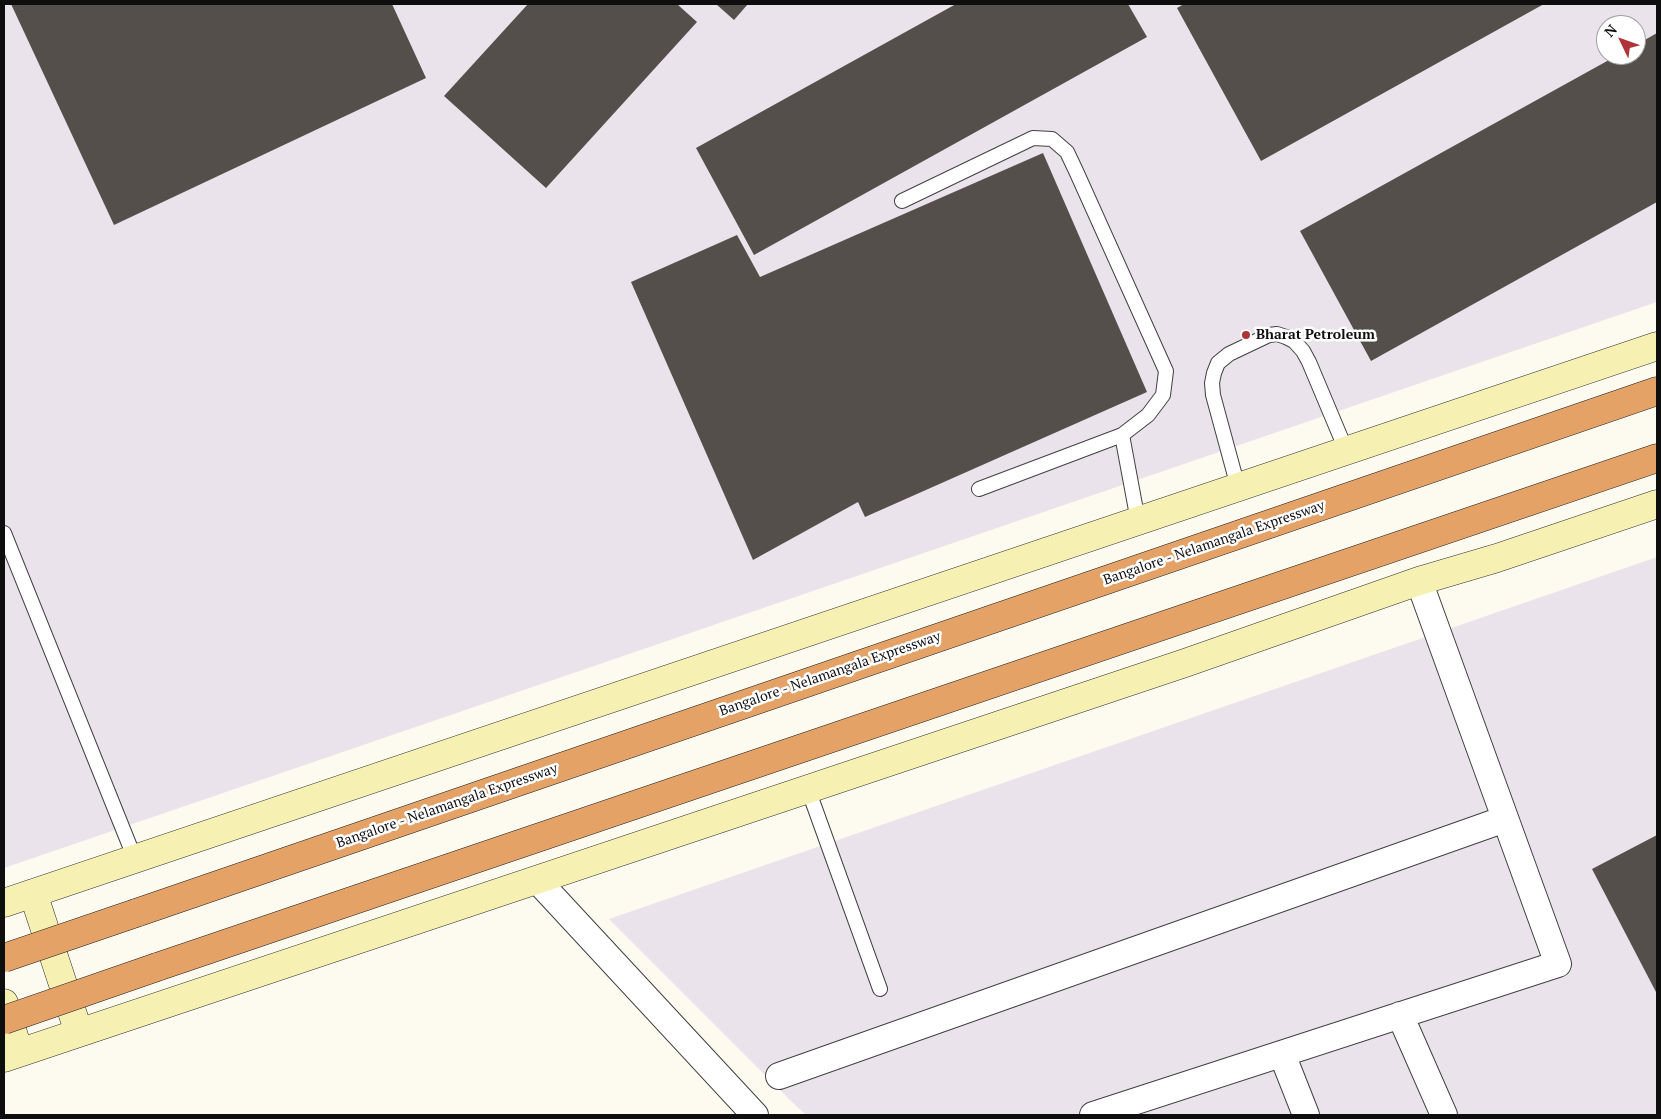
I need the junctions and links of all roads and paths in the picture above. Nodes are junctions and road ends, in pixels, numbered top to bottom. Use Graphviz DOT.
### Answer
graph roads {
  1 [pos="902,201"];
  2 [pos="1657,346"];
  3 [pos="1657,391"];
  4 [pos="1122,435"];
  5 [pos="1346,450"];
  6 [pos="1657,458"];
  7 [pos="1238,487"];
  8 [pos="979,488"];
  9 [pos="1657,504"];
  10 [pos="1138,521"];
  11 [pos="4,533"];
  12 [pos="1420,581"];
  13 [pos="808,790"];
  14 [pos="1505,819"];
  15 [pos="135,859"];
  16 [pos="537,880"];
  17 [pos="33,893"];
  18 [pos="4,903"];
  19 [pos="4,958"];
  20 [pos="880,989"];
  21 [pos="4,1003"];
  22 [pos="1400,1015"];
  23 [pos="4,1020"];
  24 [pos="79,1033"];
  25 [pos="1282,1054"];
  26 [pos="12,1055"];
  27 [pos="779,1076"];
  28 [pos="755,1115"];
  29 [pos="1093,1115"];
  30 [pos="1306,1115"];
  31 [pos="1444,1115"];
  1 -- 4 [label="lane"];
  2 -- 5 [label="street"];
  3 -- 19 [label="highway, Bangalore - Nelamangala Expressway, bridge"];
  4 -- 8 [label="lane"];
  4 -- 10 [label="lane"];
  5 -- 7 [label="street"];
  5 -- 7 [label="lane"];
  6 -- 23 [label="highway, bridge"];
  7 -- 10 [label="street"];
  9 -- 12 [label="street"];
  10 -- 15 [label="street"];
  11 -- 15 [label="lane"];
  12 -- 13 [label="street"];
  12 -- 14 [label="street"];
  13 -- 16 [label="street"];
  13 -- 20 [label="lane"];
  14 -- 22 [label="street"];
  14 -- 27 [label="street"];
  15 -- 17 [label="street"];
  16 -- 24 [label="street"];
  16 -- 28 [label="street"];
  17 -- 18 [label="street"];
  17 -- 24 [label="street"];
  21 -- 26 [label="street"];
  22 -- 25 [label="street"];
  22 -- 31 [label="street"];
  24 -- 26 [label="street"];
  25 -- 29 [label="street"];
  25 -- 30 [label="street"];
}
